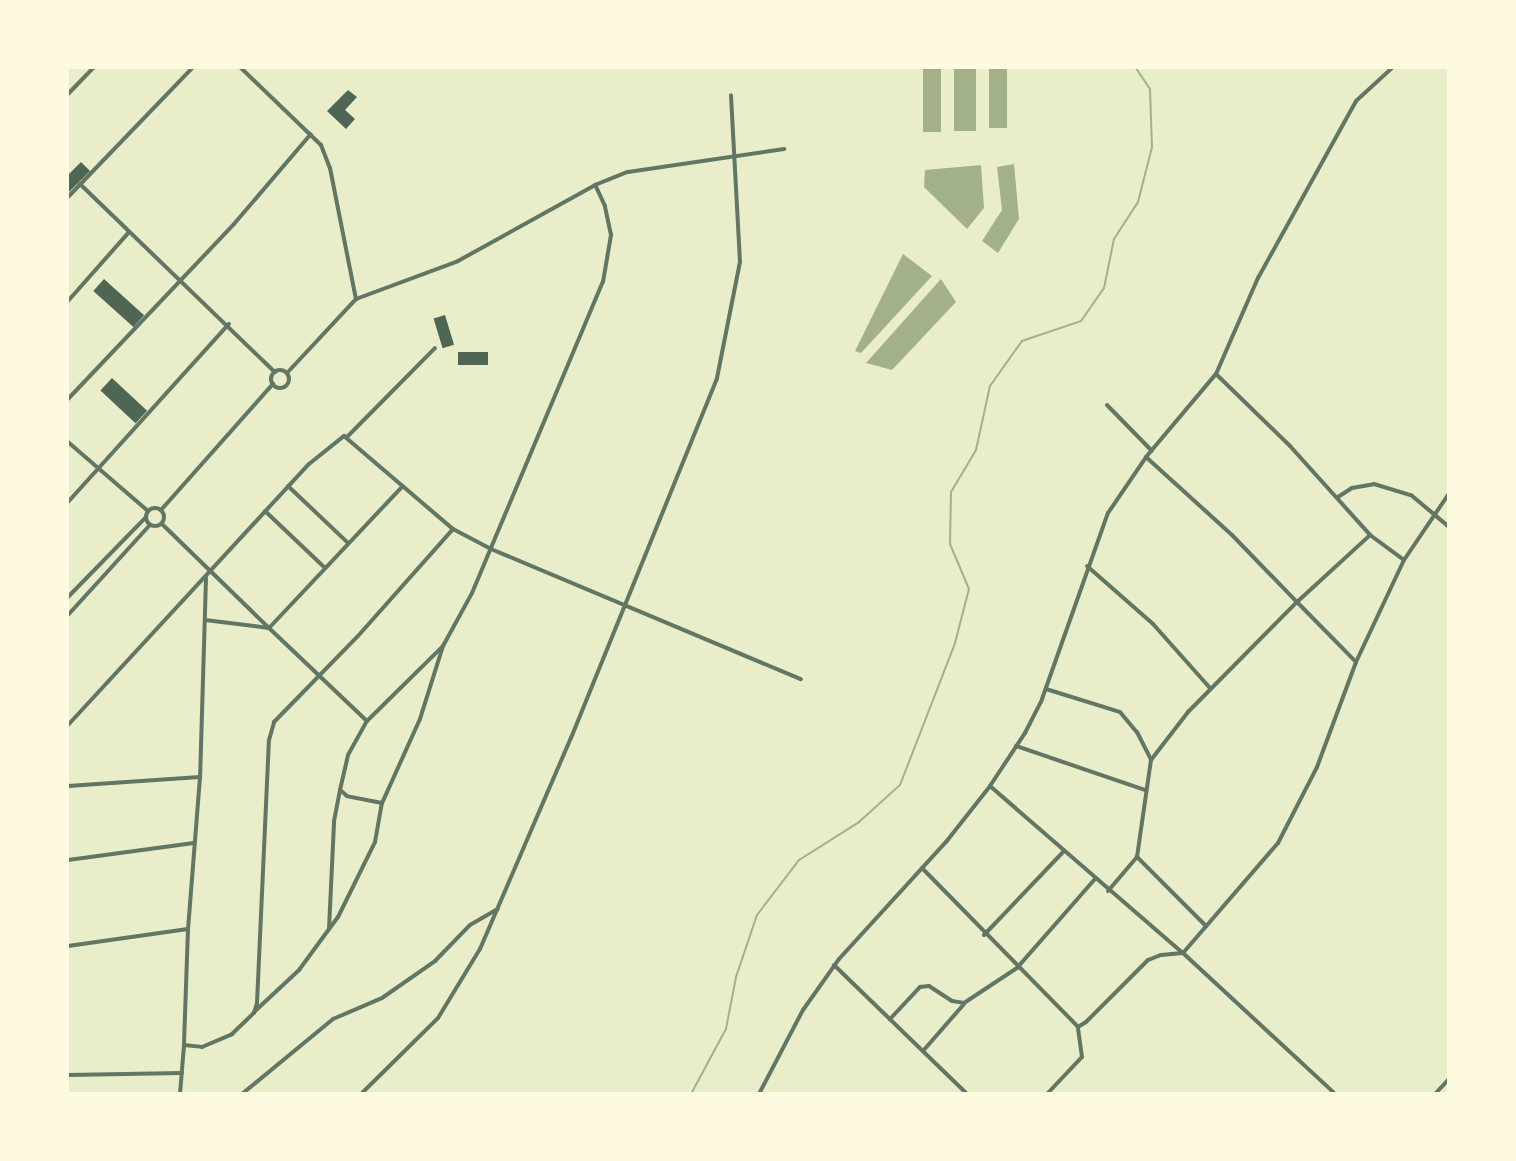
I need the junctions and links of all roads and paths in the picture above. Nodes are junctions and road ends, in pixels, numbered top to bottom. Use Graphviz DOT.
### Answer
graph roads {
  1 [pos="93,68"];
  2 [pos="192,68"];
  3 [pos="242,68"];
  4 [pos="1392,68"];
  5 [pos="68,94"];
  6 [pos="731,95"];
  7 [pos="311,134"];
  8 [pos="784,149"];
  9 [pos="737,154"];
  10 [pos="80,184"];
  11 [pos="595,185"];
  12 [pos="68,197"];
  13 [pos="129,232"];
  14 [pos="180,279"];
  15 [pos="356,299"];
  16 [pos="68,301"];
  17 [pos="229,324"];
  18 [pos="435,348"];
  19 [pos="275,372"];
  20 [pos="287,373"];
  21 [pos="1216,374"];
  22 [pos="273,384"];
  23 [pos="68,399"];
  24 [pos="1107,405"];
  25 [pos="347,437"];
  26 [pos="68,442"];
  27 [pos="1152,451"];
  28 [pos="1146,457"];
  29 [pos="97,470"];
  30 [pos="288,486"];
  31 [pos="403,486"];
  32 [pos="1449,495"];
  33 [pos="1338,497"];
  34 [pos="68,502"];
  35 [pos="161,510"];
  36 [pos="148,511"];
  37 [pos="265,511"];
  38 [pos="1436,515"];
  39 [pos="146,517"];
  40 [pos="162,524"];
  41 [pos="150,525"];
  42 [pos="1449,526"];
  43 [pos="453,529"];
  44 [pos="1370,535"];
  45 [pos="348,543"];
  46 [pos="490,549"];
  47 [pos="1404,560"];
  48 [pos="1087,566"];
  49 [pos="324,567"];
  50 [pos="213,570"];
  51 [pos="206,578"];
  52 [pos="68,597"];
  53 [pos="1297,602"];
  54 [pos="624,605"];
  55 [pos="68,615"];
  56 [pos="205,620"];
  57 [pos="269,628"];
  58 [pos="443,646"];
  59 [pos="1356,662"];
  60 [pos="319,675"];
  61 [pos="801,679"];
  62 [pos="1046,688"];
  63 [pos="1210,688"];
  64 [pos="367,721"];
  65 [pos="68,726"];
  66 [pos="1017,746"];
  67 [pos="1151,760"];
  68 [pos="200,777"];
  69 [pos="68,786"];
  70 [pos="990,786"];
  71 [pos="1145,789"];
  72 [pos="340,790"];
  73 [pos="382,803"];
  74 [pos="194,843"];
  75 [pos="1064,850"];
  76 [pos="1137,857"];
  77 [pos="68,860"];
  78 [pos="922,868"];
  79 [pos="1095,879"];
  80 [pos="1108,891"];
  81 [pos="498,908"];
  82 [pos="1206,926"];
  83 [pos="188,929"];
  84 [pos="329,929"];
  85 [pos="984,934"];
  86 [pos="68,946"];
  87 [pos="1183,953"];
  88 [pos="834,966"];
  89 [pos="1017,968"];
  90 [pos="964,1003"];
  91 [pos="254,1013"];
  92 [pos="890,1019"];
  93 [pos="1078,1027"];
  94 [pos="184,1045"];
  95 [pos="923,1051"];
  96 [pos="182,1073"];
  97 [pos="68,1075"];
  98 [pos="1449,1080"];
  99 [pos="180,1094"];
  100 [pos="242,1094"];
  101 [pos="361,1094"];
  102 [pos="759,1094"];
  103 [pos="967,1094"];
  104 [pos="1047,1094"];
  105 [pos="1335,1094"];
  106 [pos="1435,1094"];
  1 -- 5 [label="street"];
  2 -- 10 [label="street"];
  3 -- 7 [label="street"];
  4 -- 21 [label="street"];
  6 -- 9 [label="street"];
  7 -- 14 [label="street"];
  7 -- 15 [label="street"];
  8 -- 9 [label="street"];
  9 -- 11 [label="street"];
  9 -- 54 [label="street"];
  10 -- 12 [label="street"];
  10 -- 13 [label="street"];
  11 -- 15 [label="street"];
  11 -- 46 [label="street"];
  13 -- 14 [label="street"];
  13 -- 16 [label="street"];
  14 -- 17 [label="street"];
  14 -- 23 [label="street"];
  15 -- 20 [label="street"];
  17 -- 19 [label="street"];
  17 -- 29 [label="street"];
  18 -- 25 [label="street"];
  19 -- 20 [label="street"];
  19 -- 22 [label="street"];
  20 -- 22 [label="street"];
  21 -- 27 [label="street"];
  21 -- 33 [label="street"];
  22 -- 35 [label="street"];
  24 -- 27 [label="street"];
  25 -- 30 [label="street"];
  25 -- 31 [label="street"];
  26 -- 29 [label="street"];
  27 -- 28 [label="street"];
  28 -- 48 [label="street"];
  28 -- 53 [label="street"];
  29 -- 34 [label="street"];
  29 -- 36 [label="street"];
  30 -- 37 [label="street"];
  30 -- 45 [label="street"];
  31 -- 43 [label="street"];
  31 -- 45 [label="street"];
  32 -- 38 [label="street"];
  33 -- 38 [label="street"];
  33 -- 44 [label="street"];
  35 -- 36 [label="street"];
  35 -- 40 [label="street"];
  36 -- 39 [label="street"];
  37 -- 49 [label="street"];
  37 -- 50 [label="street"];
  38 -- 42 [label="street"];
  38 -- 47 [label="street"];
  39 -- 41 [label="street"];
  39 -- 52 [label="street"];
  40 -- 41 [label="street"];
  40 -- 50 [label="street"];
  41 -- 55 [label="street"];
  43 -- 46 [label="street"];
  43 -- 60 [label="street"];
  44 -- 47 [label="street"];
  44 -- 53 [label="street"];
  45 -- 49 [label="street"];
  46 -- 54 [label="street"];
  46 -- 58 [label="street"];
  47 -- 59 [label="street"];
  48 -- 62 [label="street"];
  48 -- 63 [label="street"];
  49 -- 57 [label="street"];
  50 -- 51 [label="street"];
  50 -- 57 [label="street"];
  51 -- 56 [label="street"];
  51 -- 65 [label="street"];
  53 -- 59 [label="street"];
  53 -- 63 [label="street"];
  54 -- 61 [label="street"];
  54 -- 81 [label="street"];
  56 -- 57 [label="street"];
  56 -- 68 [label="street"];
  57 -- 60 [label="street"];
  58 -- 64 [label="street"];
  58 -- 73 [label="street"];
  59 -- 82 [label="street"];
  60 -- 64 [label="street"];
  60 -- 91 [label="street"];
  62 -- 66 [label="street"];
  62 -- 67 [label="street"];
  63 -- 67 [label="street"];
  64 -- 72 [label="street"];
  66 -- 70 [label="street"];
  66 -- 71 [label="street"];
  67 -- 71 [label="street"];
  68 -- 69 [label="street"];
  68 -- 74 [label="street"];
  70 -- 75 [label="street"];
  70 -- 78 [label="street"];
  71 -- 76 [label="street"];
  72 -- 73 [label="street"];
  72 -- 84 [label="street"];
  73 -- 84 [label="street"];
  74 -- 77 [label="street"];
  74 -- 83 [label="street"];
  75 -- 79 [label="street"];
  75 -- 85 [label="street"];
  76 -- 80 [label="street"];
  76 -- 82 [label="street"];
  78 -- 85 [label="street"];
  78 -- 88 [label="street"];
  79 -- 80 [label="street"];
  79 -- 89 [label="street"];
  80 -- 87 [label="street"];
  81 -- 100 [label="street"];
  81 -- 101 [label="street"];
  82 -- 87 [label="street"];
  83 -- 86 [label="street"];
  83 -- 94 [label="street"];
  84 -- 91 [label="street"];
  85 -- 89 [label="street"];
  87 -- 93 [label="street"];
  87 -- 105 [label="street"];
  88 -- 92 [label="street"];
  88 -- 102 [label="street"];
  89 -- 90 [label="street"];
  89 -- 93 [label="street"];
  90 -- 92 [label="street"];
  90 -- 95 [label="street"];
  91 -- 94 [label="street"];
  92 -- 95 [label="street"];
  93 -- 104 [label="street"];
  94 -- 96 [label="street"];
  95 -- 103 [label="street"];
  96 -- 97 [label="street"];
  96 -- 99 [label="street"];
  98 -- 106 [label="street"];
}
